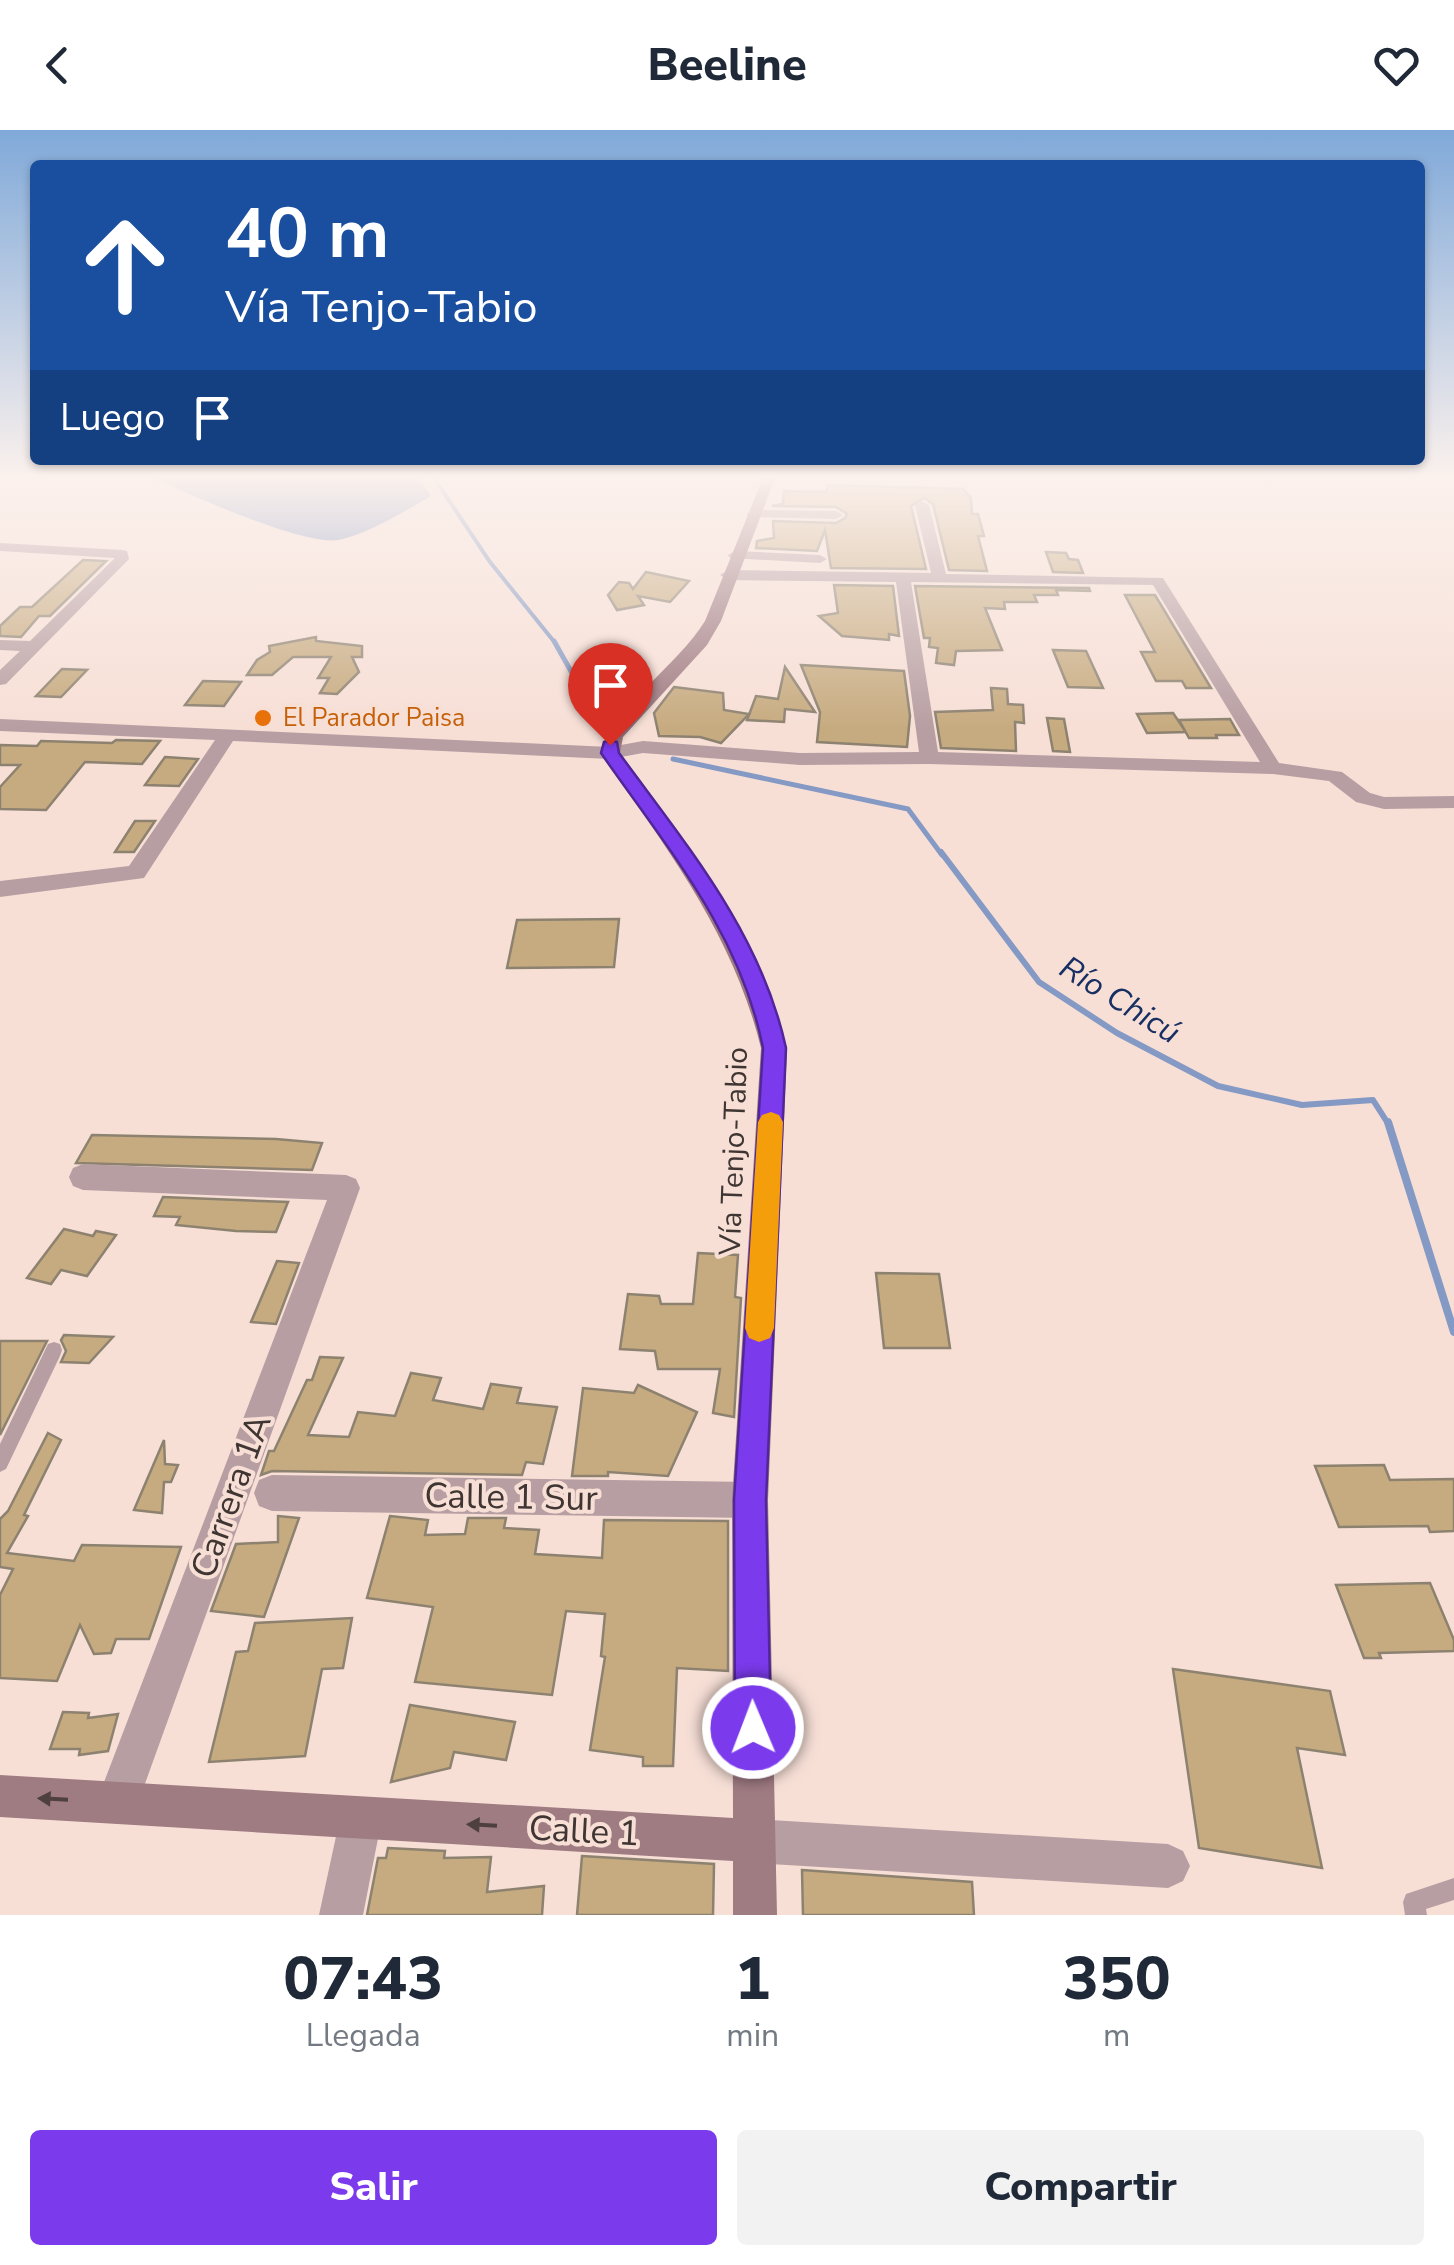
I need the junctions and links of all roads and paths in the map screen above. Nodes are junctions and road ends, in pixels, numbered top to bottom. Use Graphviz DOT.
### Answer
graph roads {
  1 [pos="120,561"];
  2 [pos="734,561"];
  3 [pos="786,561"];
  4 [pos="936,561"];
  5 [pos="732,565"];
  6 [pos="904,576"];
  7 [pos="940,576"];
  8 [pos="0,645"];
  9 [pos="34,646"];
  10 [pos="0,680"];
  11 [pos="0,725"];
  12 [pos="227,736"];
  13 [pos="610,753"];
  14 [pos="929,758"];
  15 [pos="1274,768"];
  16 [pos="1454,802"];
  17 [pos="0,889"];
  18 [pos="83,1177"];
  19 [pos="54,1350"];
  20 [pos="0,1462"];
  21 [pos="272,1494"];
  22 [pos="750,1500"];
  23 [pos="0,1796"];
  24 [pos="117,1803"];
  25 [pos="361,1818"];
  26 [pos="754,1841"];
  27 [pos="1168,1866"];
  28 [pos="1454,1889"];
  29 [pos="341,1915"];
  30 [pos="755,1915"];
  31 [pos="1416,1915"];
  1 -- 9 [label="street"];
  2 -- 5 [label="main road"];
  3 -- 5 [label="street"];
  4 -- 7 [label="street"];
  5 -- 6 [label="street"];
  5 -- 13 [label="main road"];
  6 -- 7 [label="street"];
  6 -- 14 [label="street"];
  7 -- 15 [label="street"];
  8 -- 9 [label="street"];
  9 -- 10 [label="street"];
  11 -- 12 [label="street"];
  12 -- 13 [label="street"];
  12 -- 17 [label="street"];
  13 -- 14 [label="street"];
  13 -- 22 [label="main road, Vía Tenjo-Tabio"];
  14 -- 15 [label="street"];
  15 -- 16 [label="street"];
  18 -- 24 [label="street, Carrera 1A"];
  19 -- 20 [label="lane"];
  21 -- 22 [label="street, Calle 1 Sur"];
  22 -- 26 [label="main road, Vía Tenjo-Tabio"];
  24 -- 23 [label="main road, Calle 1, one-way"];
  24 -- 25 [label="main road, Calle 1"];
  26 -- 25 [label="main road, Calle 1, one-way"];
  25 -- 29 [label="street"];
  26 -- 27 [label="street, Calle 1"];
  26 -- 30 [label="main road, Vía Tenjo-Tabio"];
  28 -- 31 [label="lane"];
}
